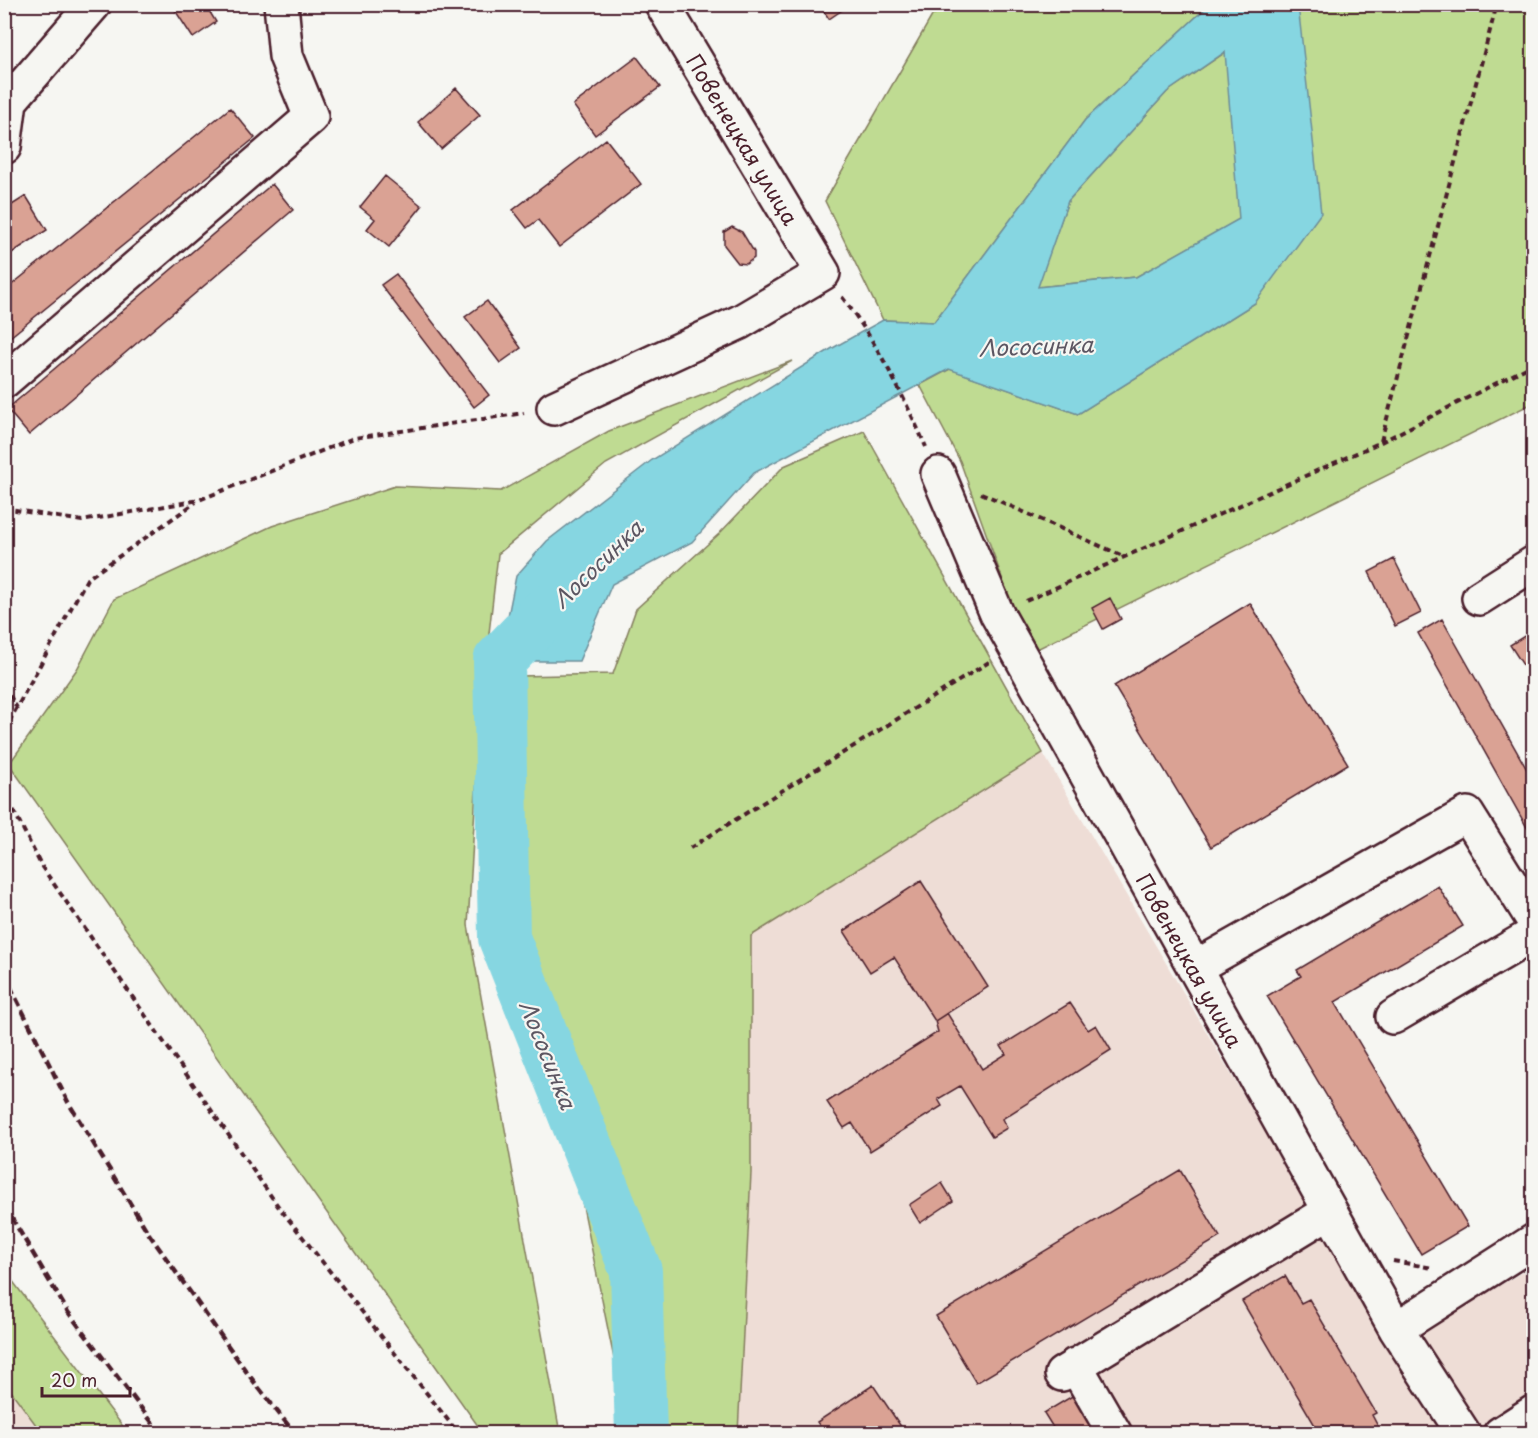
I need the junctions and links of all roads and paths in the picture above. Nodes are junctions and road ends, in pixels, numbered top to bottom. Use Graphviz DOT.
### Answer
graph roads {
  1 [pos="94,4"];
  2 [pos="281,4"];
  3 [pos="662,4"];
  4 [pos="1497,4"];
  5 [pos="4,147"];
  6 [pos="856,315"];
  7 [pos="1533,364"];
  8 [pos="4,381"];
  9 [pos="554,408"];
  10 [pos="1381,442"];
  11 [pos="938,474"];
  12 [pos="199,500"];
  13 [pos="4,508"];
  14 [pos="1125,557"];
  15 [pos="1533,563"];
  16 [pos="1479,598"];
  17 [pos="997,614"];
  18 [pos="1015,646"];
  19 [pos="4,686"];
  20 [pos="17,708"];
  21 [pos="4,731"];
  22 [pos="4,791"];
  23 [pos="690,848"];
  24 [pos="1533,921"];
  25 [pos="1533,934"];
  26 [pos="1194,968"];
  27 [pos="1393,1017"];
  28 [pos="1330,1211"];
  29 [pos="1533,1241"];
  30 [pos="1354,1254"];
  31 [pos="1434,1268"];
  32 [pos="1396,1329"];
  33 [pos="1533,1412"];
  34 [pos="459,1434"];
  35 [pos="1115,1434"];
  36 [pos="1464,1434"];
  37 [pos="1500,1434"];
  1 -- 5 [label="street"];
  2 -- 8 [label="street"];
  3 -- 9 [label="street, Повенецкая улица"];
  4 -- 10 [label="path"];
  6 -- 11 [label="path"];
  7 -- 10 [label="path"];
  9 -- 12 [label="path"];
  10 -- 14 [label="path"];
  11 -- 14 [label="path"];
  11 -- 17 [label="street, Повенецкая улица"];
  12 -- 13 [label="path"];
  12 -- 20 [label="path"];
  14 -- 17 [label="path"];
  15 -- 16 [label="street"];
  17 -- 18 [label="street, Повенецкая улица"];
  18 -- 23 [label="path"];
  18 -- 26 [label="street, Повенецкая улица"];
  19 -- 20 [label="path"];
  20 -- 21 [label="path"];
  22 -- 34 [label="path"];
  24 -- 26 [label="street"];
  25 -- 27 [label="street"];
  26 -- 28 [label="street, Повенецкая улица"];
  28 -- 30 [label="street, Повенецкая улица"];
  28 -- 35 [label="street"];
  29 -- 32 [label="street"];
  30 -- 31 [label="path"];
  30 -- 32 [label="street, Повенецкая улица"];
  32 -- 36 [label="street, Повенецкая улица"];
  33 -- 37 [label="street"];
}
